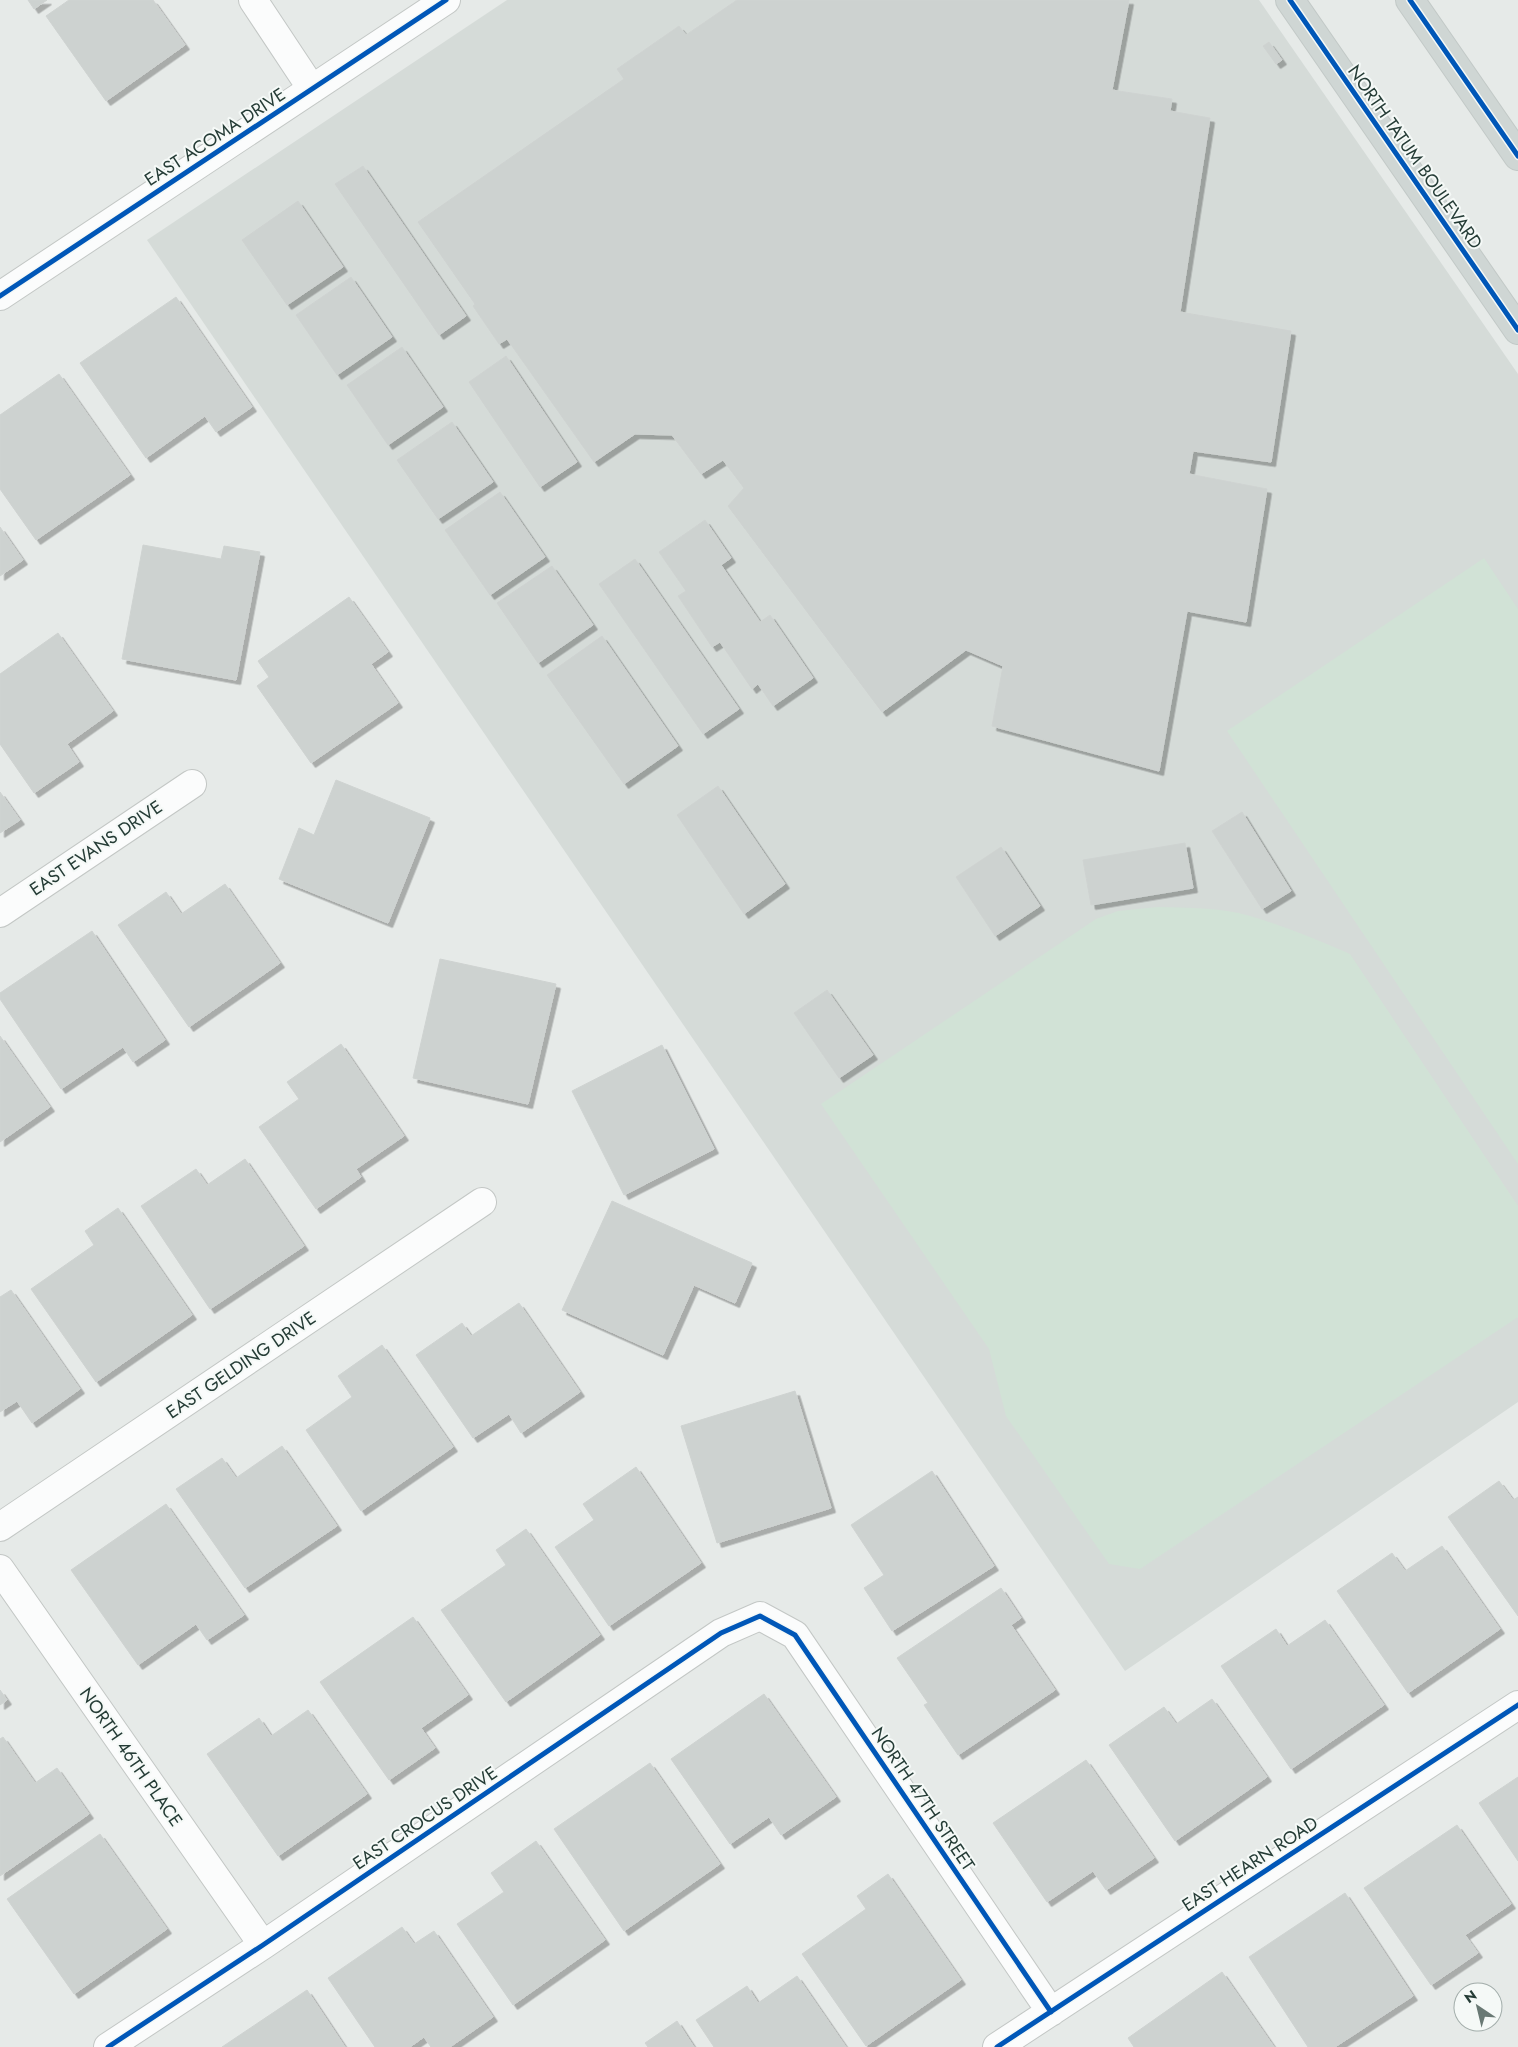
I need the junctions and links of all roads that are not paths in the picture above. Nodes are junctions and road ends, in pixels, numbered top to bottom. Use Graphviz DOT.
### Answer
graph roads {
  1 [pos="253,0"];
  2 [pos="446,0"];
  3 [pos="1290,0"];
  4 [pos="1410,0"];
  5 [pos="312,89"];
  6 [pos="1518,156"];
  7 [pos="0,296"];
  8 [pos="1518,330"];
  9 [pos="192,784"];
  10 [pos="0,913"];
  11 [pos="482,1202"];
  12 [pos="0,1527"];
  13 [pos="0,1569"];
  14 [pos="760,1616"];
  15 [pos="1518,1705"];
  16 [pos="263,1945"];
  17 [pos="1051,2012"];
  18 [pos="108,2047"];
  19 [pos="997,2047"];
  1 -- 5 [label="street"];
  2 -- 5 [label="street, EAST ACOMA DRIVE"];
  3 -- 8 [label="main road, NORTH TATUM BOULEVARD"];
  4 -- 6 [label="main road"];
  5 -- 7 [label="street, EAST ACOMA DRIVE"];
  9 -- 10 [label="street, EAST EVANS DRIVE"];
  11 -- 12 [label="street, EAST GELDING DRIVE"];
  13 -- 16 [label="street, NORTH 46TH PLACE"];
  14 -- 16 [label="street, EAST CROCUS DRIVE"];
  14 -- 17 [label="street, NORTH 47TH STREET"];
  15 -- 17 [label="street, EAST HEARN ROAD"];
  16 -- 18 [label="street, EAST CROCUS DRIVE"];
  17 -- 19 [label="street, EAST HEARN ROAD"];
}
